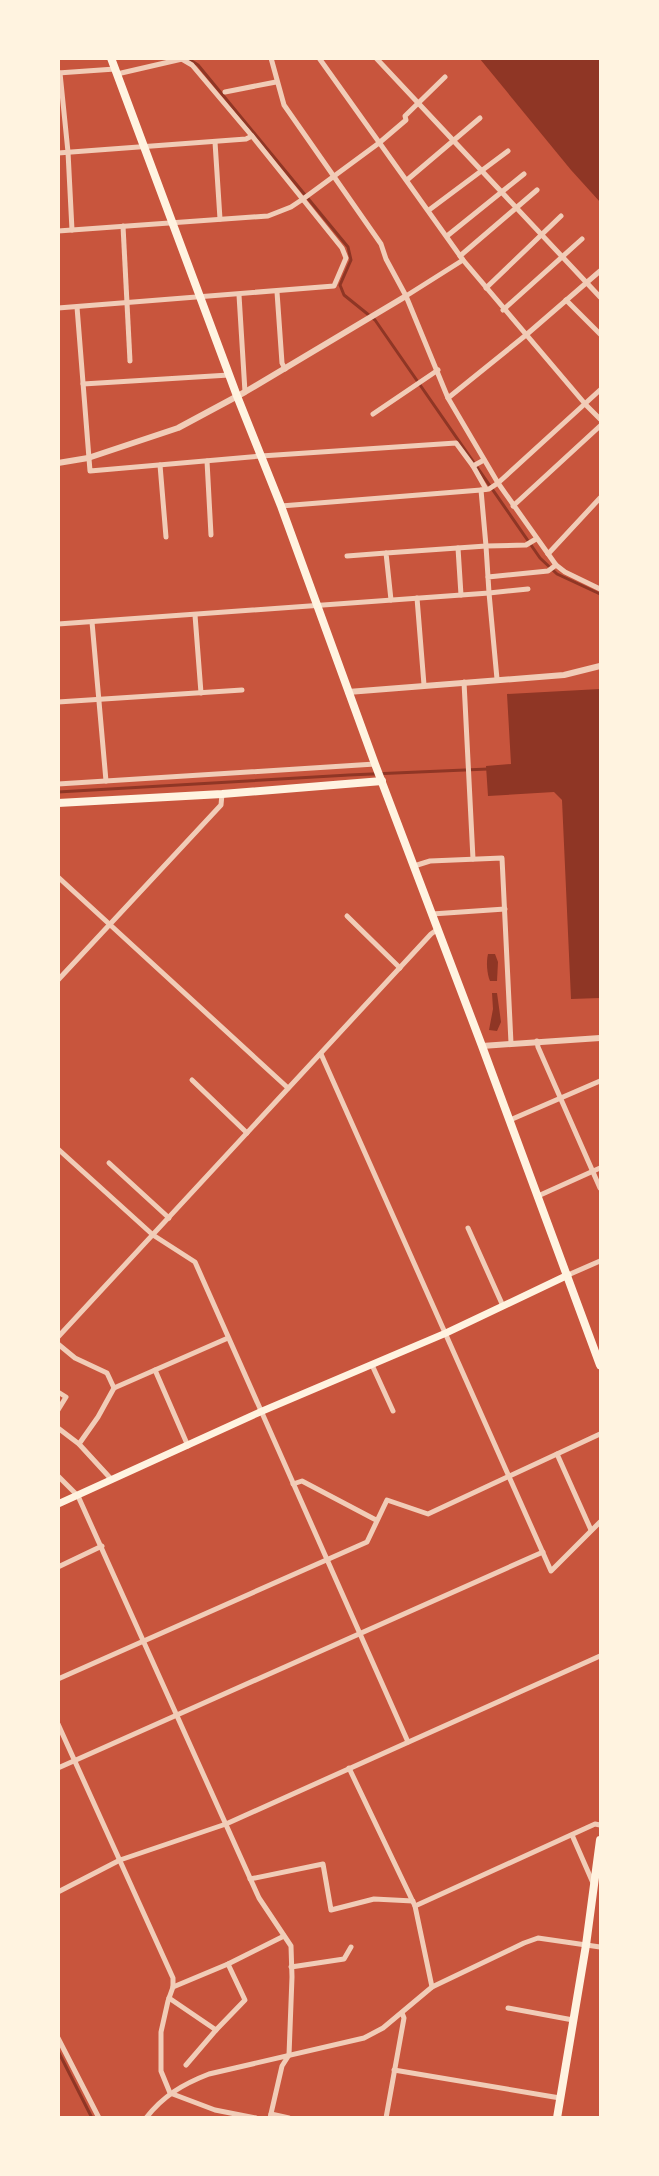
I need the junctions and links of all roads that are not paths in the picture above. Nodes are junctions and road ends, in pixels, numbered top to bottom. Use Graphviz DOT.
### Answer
graph roads {
  1 [pos="111,58"];
  2 [pos="271,58"];
  3 [pos="319,58"];
  4 [pos="376,58"];
  5 [pos="181,59"];
  6 [pos="116,72"];
  7 [pos="59,73"];
  8 [pos="445,77"];
  9 [pos="276,82"];
  10 [pos="225,92"];
  11 [pos="417,103"];
  12 [pos="480,118"];
  13 [pos="252,136"];
  14 [pos="214,141"];
  15 [pos="453,141"];
  16 [pos="379,143"];
  17 [pos="144,147"];
  18 [pos="508,151"];
  19 [pos="68,152"];
  20 [pos="58,153"];
  21 [pos="482,172"];
  22 [pos="524,174"];
  23 [pos="333,176"];
  24 [pos="407,180"];
  25 [pos="537,190"];
  26 [pos="502,191"];
  27 [pos="303,200"];
  28 [pos="517,207"];
  29 [pos="429,210"];
  30 [pos="561,216"];
  31 [pos="220,219"];
  32 [pos="172,222"];
  33 [pos="123,226"];
  34 [pos="72,230"];
  35 [pos="58,231"];
  36 [pos="542,235"];
  37 [pos="447,236"];
  38 [pos="582,238"];
  39 [pos="562,256"];
  40 [pos="462,258"];
  41 [pos="600,271"];
  42 [pos="587,283"];
  43 [pos="486,288"];
  44 [pos="277,292"];
  45 [pos="239,295"];
  46 [pos="406,296"];
  47 [pos="600,297"];
  48 [pos="200,298"];
  49 [pos="566,300"];
  50 [pos="127,301"];
  51 [pos="77,307"];
  52 [pos="58,308"];
  53 [pos="503,310"];
  54 [pos="600,334"];
  55 [pos="526,335"];
  56 [pos="130,361"];
  57 [pos="285,369"];
  58 [pos="438,370"];
  59 [pos="229,375"];
  60 [pos="83,384"];
  61 [pos="600,390"];
  62 [pos="245,392"];
  63 [pos="237,396"];
  64 [pos="448,398"];
  65 [pos="586,405"];
  66 [pos="373,414"];
  67 [pos="600,419"];
  68 [pos="600,426"];
  69 [pos="261,456"];
  70 [pos="88,458"];
  71 [pos="207,460"];
  72 [pos="484,460"];
  73 [pos="58,463"];
  74 [pos="160,465"];
  75 [pos="473,466"];
  76 [pos="498,483"];
  77 [pos="484,489"];
  78 [pos="600,498"];
  79 [pos="281,506"];
  80 [pos="513,506"];
  81 [pos="211,535"];
  82 [pos="165,537"];
  83 [pos="536,539"];
  84 [pos="486,546"];
  85 [pos="458,548"];
  86 [pos="386,553"];
  87 [pos="548,554"];
  88 [pos="347,556"];
  89 [pos="556,565"];
  90 [pos="488,576"];
  91 [pos="528,589"];
  92 [pos="600,589"];
  93 [pos="489,593"];
  94 [pos="461,595"];
  95 [pos="417,598"];
  96 [pos="391,600"];
  97 [pos="316,606"];
  98 [pos="195,615"];
  99 [pos="92,622"];
  100 [pos="58,624"];
  101 [pos="600,666"];
  102 [pos="497,680"];
  103 [pos="464,682"];
  104 [pos="424,685"];
  105 [pos="242,690"];
  106 [pos="348,692"];
  107 [pos="201,693"];
  108 [pos="100,699"];
  109 [pos="58,702"];
  110 [pos="375,764"];
  111 [pos="106,781"];
  112 [pos="382,781"];
  113 [pos="58,784"];
  114 [pos="222,795"];
  115 [pos="58,803"];
  116 [pos="473,859"];
  117 [pos="414,866"];
  118 [pos="58,877"];
  119 [pos="505,909"];
  120 [pos="432,914"];
  121 [pos="347,916"];
  122 [pos="110,924"];
  123 [pos="438,929"];
  124 [pos="400,968"];
  125 [pos="58,980"];
  126 [pos="600,1038"];
  127 [pos="537,1041"];
  128 [pos="512,1043"];
  129 [pos="482,1046"];
  130 [pos="321,1054"];
  131 [pos="192,1080"];
  132 [pos="600,1081"];
  133 [pos="288,1088"];
  134 [pos="560,1099"];
  135 [pos="510,1120"];
  136 [pos="247,1133"];
  137 [pos="58,1149"];
  138 [pos="109,1163"];
  139 [pos="600,1168"];
  140 [pos="593,1172"];
  141 [pos="600,1188"];
  142 [pos="538,1196"];
  143 [pos="169,1218"];
  144 [pos="468,1228"];
  145 [pos="153,1235"];
  146 [pos="600,1261"];
  147 [pos="568,1275"];
  148 [pos="503,1306"];
  149 [pos="446,1333"];
  150 [pos="58,1337"];
  151 [pos="228,1338"];
  152 [pos="58,1344"];
  153 [pos="372,1365"];
  154 [pos="600,1365"];
  155 [pos="155,1370"];
  156 [pos="114,1388"];
  157 [pos="58,1392"];
  158 [pos="58,1410"];
  159 [pos="393,1411"];
  160 [pos="260,1412"];
  161 [pos="58,1428"];
  162 [pos="600,1434"];
  163 [pos="79,1444"];
  164 [pos="188,1446"];
  165 [pos="557,1454"];
  166 [pos="58,1476"];
  167 [pos="510,1477"];
  168 [pos="112,1480"];
  169 [pos="293,1484"];
  170 [pos="78,1496"];
  171 [pos="58,1504"];
  172 [pos="376,1520"];
  173 [pos="600,1522"];
  174 [pos="591,1530"];
  175 [pos="102,1546"];
  176 [pos="543,1552"];
  177 [pos="327,1559"];
  178 [pos="58,1567"];
  179 [pos="360,1634"];
  180 [pos="144,1640"];
  181 [pos="600,1656"];
  182 [pos="58,1679"];
  183 [pos="177,1715"];
  184 [pos="58,1724"];
  185 [pos="408,1742"];
  186 [pos="75,1761"];
  187 [pos="58,1768"];
  188 [pos="349,1768"];
  189 [pos="226,1824"];
  190 [pos="600,1825"];
  191 [pos="572,1834"];
  192 [pos="600,1839"];
  193 [pos="120,1860"];
  194 [pos="250,1879"];
  195 [pos="593,1883"];
  196 [pos="58,1892"];
  197 [pos="414,1904"];
  198 [pos="285,1936"];
  199 [pos="586,1945"];
  200 [pos="351,1947"];
  201 [pos="600,1947"];
  202 [pos="228,1964"];
  203 [pos="291,1967"];
  204 [pos="173,1987"];
  205 [pos="432,1987"];
  206 [pos="169,1998"];
  207 [pos="508,2008"];
  208 [pos="402,2013"];
  209 [pos="573,2020"];
  210 [pos="216,2030"];
  211 [pos="58,2038"];
  212 [pos="289,2055"];
  213 [pos="186,2065"];
  214 [pos="394,2070"];
  215 [pos="170,2093"];
  216 [pos="560,2098"];
  217 [pos="270,2116"];
  218 [pos="99,2118"];
  219 [pos="146,2118"];
  220 [pos="256,2118"];
  221 [pos="289,2118"];
  222 [pos="386,2118"];
  223 [pos="556,2118"];
  1 -- 6 [label="main road"];
  2 -- 9 [label="street"];
  3 -- 16 [label="street"];
  4 -- 11 [label="street"];
  5 -- 6 [label="street"];
  5 -- 13 [label="street"];
  6 -- 7 [label="street"];
  6 -- 17 [label="main road"];
  7 -- 19 [label="street"];
  8 -- 11 [label="street"];
  9 -- 10 [label="street"];
  9 -- 23 [label="street"];
  11 -- 15 [label="street"];
  11 -- 16 [label="street"];
  12 -- 15 [label="street"];
  13 -- 14 [label="street"];
  13 -- 27 [label="street"];
  14 -- 17 [label="street"];
  14 -- 31 [label="street"];
  15 -- 21 [label="street"];
  15 -- 24 [label="street"];
  16 -- 23 [label="street"];
  16 -- 24 [label="street"];
  17 -- 19 [label="street"];
  17 -- 32 [label="main road"];
  18 -- 21 [label="street"];
  19 -- 20 [label="street"];
  19 -- 34 [label="street"];
  21 -- 26 [label="street"];
  21 -- 29 [label="street"];
  22 -- 26 [label="street"];
  23 -- 27 [label="street"];
  23 -- 46 [label="street"];
  24 -- 29 [label="street"];
  25 -- 28 [label="street"];
  26 -- 28 [label="street"];
  26 -- 37 [label="street"];
  27 -- 31 [label="street"];
  27 -- 44 [label="street"];
  28 -- 36 [label="street"];
  28 -- 40 [label="street"];
  29 -- 37 [label="street"];
  30 -- 36 [label="street"];
  31 -- 32 [label="street"];
  32 -- 33 [label="street"];
  32 -- 48 [label="main road"];
  33 -- 34 [label="street"];
  33 -- 50 [label="street"];
  34 -- 35 [label="street"];
  36 -- 39 [label="street"];
  36 -- 43 [label="street"];
  37 -- 40 [label="street"];
  38 -- 39 [label="street"];
  39 -- 42 [label="street"];
  39 -- 53 [label="street"];
  40 -- 43 [label="street"];
  40 -- 46 [label="street"];
  41 -- 42 [label="street"];
  42 -- 47 [label="street"];
  42 -- 49 [label="street"];
  43 -- 53 [label="street"];
  44 -- 45 [label="street"];
  44 -- 57 [label="street"];
  45 -- 48 [label="street"];
  45 -- 62 [label="street"];
  46 -- 57 [label="street"];
  46 -- 58 [label="street"];
  48 -- 50 [label="street"];
  48 -- 59 [label="main road"];
  49 -- 54 [label="street"];
  49 -- 55 [label="street"];
  50 -- 51 [label="street"];
  50 -- 56 [label="street"];
  51 -- 52 [label="street"];
  51 -- 60 [label="street"];
  53 -- 55 [label="street"];
  55 -- 64 [label="street"];
  55 -- 65 [label="street"];
  57 -- 62 [label="street"];
  58 -- 64 [label="street"];
  58 -- 66 [label="street"];
  59 -- 60 [label="street"];
  59 -- 63 [label="main road"];
  60 -- 70 [label="street"];
  61 -- 65 [label="street"];
  62 -- 63 [label="street"];
  63 -- 69 [label="main road"];
  63 -- 70 [label="street"];
  64 -- 72 [label="street"];
  65 -- 67 [label="street"];
  65 -- 76 [label="street"];
  68 -- 80 [label="street"];
  69 -- 71 [label="street"];
  69 -- 75 [label="street"];
  69 -- 79 [label="main road"];
  70 -- 73 [label="street"];
  70 -- 74 [label="street"];
  71 -- 74 [label="street"];
  71 -- 81 [label="street"];
  72 -- 75 [label="street"];
  72 -- 76 [label="street"];
  74 -- 82 [label="street"];
  75 -- 77 [label="street"];
  76 -- 77 [label="street"];
  76 -- 80 [label="street"];
  77 -- 79 [label="street"];
  77 -- 84 [label="street"];
  78 -- 87 [label="street"];
  79 -- 97 [label="main road"];
  80 -- 83 [label="street"];
  83 -- 84 [label="street"];
  83 -- 87 [label="street"];
  84 -- 85 [label="street"];
  84 -- 90 [label="street"];
  85 -- 86 [label="street"];
  85 -- 94 [label="street"];
  86 -- 88 [label="street"];
  86 -- 96 [label="street"];
  87 -- 89 [label="street"];
  89 -- 90 [label="street"];
  89 -- 92 [label="street"];
  90 -- 93 [label="street"];
  91 -- 93 [label="street"];
  93 -- 94 [label="street"];
  93 -- 102 [label="street"];
  94 -- 95 [label="street"];
  95 -- 96 [label="street"];
  95 -- 104 [label="street"];
  96 -- 97 [label="street"];
  97 -- 98 [label="street"];
  97 -- 106 [label="main road"];
  98 -- 99 [label="street"];
  98 -- 107 [label="street"];
  99 -- 100 [label="street"];
  99 -- 108 [label="street"];
  101 -- 102 [label="street"];
  102 -- 103 [label="street"];
  103 -- 104 [label="street"];
  103 -- 116 [label="street"];
  104 -- 106 [label="street"];
  105 -- 107 [label="street"];
  106 -- 110 [label="main road"];
  107 -- 108 [label="street"];
  108 -- 109 [label="street"];
  108 -- 111 [label="street"];
  110 -- 111 [label="street"];
  110 -- 112 [label="main road"];
  111 -- 113 [label="street"];
  112 -- 114 [label="main road"];
  112 -- 117 [label="main road"];
  114 -- 115 [label="main road"];
  114 -- 122 [label="street"];
  116 -- 117 [label="street"];
  116 -- 119 [label="street"];
  117 -- 120 [label="main road"];
  118 -- 122 [label="street"];
  119 -- 120 [label="street"];
  119 -- 128 [label="street"];
  120 -- 123 [label="main road"];
  121 -- 124 [label="street"];
  122 -- 125 [label="street"];
  122 -- 133 [label="street"];
  123 -- 124 [label="street"];
  123 -- 129 [label="main road"];
  124 -- 130 [label="street"];
  126 -- 127 [label="street"];
  127 -- 128 [label="street"];
  127 -- 134 [label="street"];
  128 -- 129 [label="street"];
  129 -- 135 [label="main road"];
  130 -- 133 [label="street"];
  130 -- 149 [label="street"];
  131 -- 136 [label="street"];
  132 -- 134 [label="street"];
  133 -- 136 [label="street"];
  134 -- 135 [label="street"];
  134 -- 140 [label="street"];
  135 -- 142 [label="main road"];
  136 -- 143 [label="street"];
  137 -- 145 [label="street"];
  138 -- 143 [label="street"];
  139 -- 140 [label="street"];
  140 -- 141 [label="street"];
  140 -- 142 [label="street"];
  142 -- 147 [label="main road"];
  143 -- 145 [label="street"];
  144 -- 148 [label="street"];
  145 -- 150 [label="street"];
  145 -- 151 [label="street"];
  146 -- 147 [label="street"];
  147 -- 148 [label="main road"];
  147 -- 154 [label="main road"];
  148 -- 149 [label="main road"];
  149 -- 153 [label="main road"];
  149 -- 167 [label="street"];
  151 -- 155 [label="street"];
  151 -- 160 [label="street"];
  152 -- 156 [label="street"];
  153 -- 159 [label="street"];
  153 -- 160 [label="main road"];
  155 -- 156 [label="street"];
  155 -- 164 [label="street"];
  156 -- 163 [label="street"];
  157 -- 158 [label="street"];
  160 -- 164 [label="main road"];
  160 -- 169 [label="street"];
  161 -- 163 [label="street"];
  162 -- 165 [label="street"];
  163 -- 168 [label="street"];
  164 -- 168 [label="main road"];
  165 -- 167 [label="street"];
  165 -- 174 [label="street"];
  166 -- 170 [label="street"];
  167 -- 172 [label="street"];
  167 -- 176 [label="street"];
  168 -- 170 [label="main road"];
  169 -- 172 [label="street"];
  169 -- 177 [label="street"];
  170 -- 171 [label="main road"];
  170 -- 175 [label="street"];
  172 -- 177 [label="street"];
  173 -- 174 [label="street"];
  174 -- 176 [label="street"];
  175 -- 178 [label="street"];
  175 -- 180 [label="street"];
  176 -- 179 [label="street"];
  177 -- 179 [label="street"];
  177 -- 180 [label="street"];
  179 -- 183 [label="street"];
  179 -- 185 [label="street"];
  180 -- 182 [label="street"];
  180 -- 183 [label="street"];
  181 -- 185 [label="street"];
  183 -- 186 [label="street"];
  183 -- 189 [label="street"];
  184 -- 186 [label="street"];
  185 -- 188 [label="street"];
  186 -- 187 [label="street"];
  186 -- 193 [label="street"];
  188 -- 189 [label="street"];
  188 -- 197 [label="street"];
  189 -- 193 [label="street"];
  189 -- 194 [label="street"];
  190 -- 191 [label="street"];
  191 -- 195 [label="street"];
  191 -- 197 [label="street"];
  192 -- 195 [label="main road"];
  193 -- 196 [label="street"];
  193 -- 204 [label="street"];
  194 -- 197 [label="street"];
  194 -- 198 [label="street"];
  195 -- 199 [label="main road"];
  197 -- 205 [label="street"];
  198 -- 202 [label="street"];
  198 -- 203 [label="street"];
  199 -- 201 [label="street"];
  199 -- 205 [label="street"];
  199 -- 209 [label="main road"];
  200 -- 203 [label="street"];
  202 -- 204 [label="street"];
  202 -- 210 [label="street"];
  203 -- 212 [label="street"];
  204 -- 206 [label="street"];
  205 -- 208 [label="street"];
  206 -- 210 [label="street"];
  206 -- 215 [label="street"];
  207 -- 209 [label="street"];
  208 -- 212 [label="street"];
  208 -- 214 [label="street"];
  209 -- 216 [label="main road"];
  210 -- 213 [label="street"];
  211 -- 218 [label="street"];
  212 -- 215 [label="street"];
  212 -- 217 [label="street"];
  214 -- 216 [label="street"];
  214 -- 222 [label="street"];
  215 -- 219 [label="street"];
  215 -- 220 [label="street"];
  216 -- 223 [label="main road"];
  217 -- 221 [label="street"];
}
